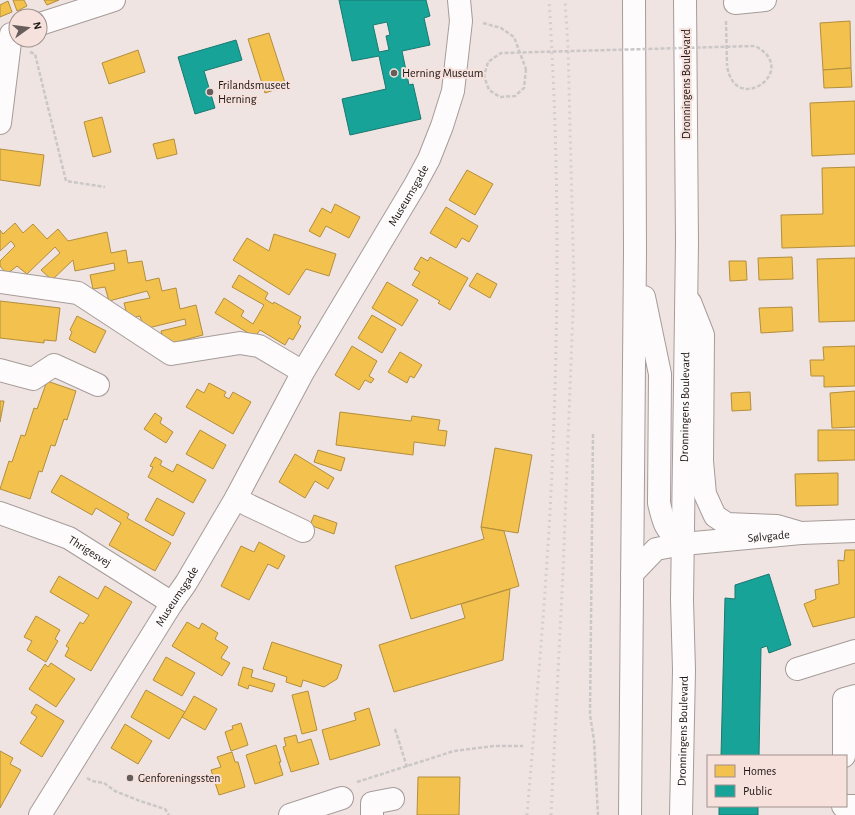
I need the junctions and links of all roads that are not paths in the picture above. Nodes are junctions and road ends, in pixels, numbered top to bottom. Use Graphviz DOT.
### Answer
graph roads {
  1 [pos="114,0"];
  2 [pos="634,0"];
  3 [pos="685,0"];
  4 [pos="765,0"];
  5 [pos="735,3"];
  6 [pos="460,11"];
  7 [pos="48,21"];
  8 [pos="8,47"];
  9 [pos="0,123"];
  10 [pos="635,252"];
  11 [pos="0,282"];
  12 [pos="686,291"];
  13 [pos="0,370"];
  14 [pos="303,372"];
  15 [pos="98,385"];
  16 [pos="236,498"];
  17 [pos="0,513"];
  18 [pos="303,531"];
  19 [pos="855,531"];
  20 [pos="801,533"];
  21 [pos="683,544"];
  22 [pos="632,574"];
  23 [pos="172,603"];
  24 [pos="855,651"];
  25 [pos="855,666"];
  26 [pos="797,669"];
  27 [pos="818,678"];
  28 [pos="855,696"];
  29 [pos="850,722"];
  30 [pos="844,755"];
  31 [pos="342,798"];
  32 [pos="393,799"];
  33 [pos="40,815"];
  34 [pos="290,815"];
  35 [pos="372,815"];
  36 [pos="630,815"];
  37 [pos="681,815"];
  1 -- 7 [label="main road"];
  2 -- 10 [label="main road"];
  3 -- 12 [label="main road, Dronningens Boulevard"];
  4 -- 5 [label="main road"];
  6 -- 14 [label="main road, Museumsgade"];
  8 -- 9 [label="main road"];
  10 -- 21 [label="main road"];
  10 -- 22 [label="main road"];
  11 -- 14 [label="main road"];
  12 -- 20 [label="main road"];
  12 -- 21 [label="main road, Dronningens Boulevard"];
  13 -- 15 [label="main road"];
  14 -- 16 [label="main road, Museumsgade"];
  16 -- 18 [label="main road"];
  16 -- 23 [label="main road, Museumsgade"];
  17 -- 23 [label="main road, Thrigesvej"];
  19 -- 20 [label="main road, Sølvgade"];
  20 -- 21 [label="main road, Sølvgade"];
  21 -- 22 [label="main road, Sølvgade"];
  21 -- 37 [label="main road, Dronningens Boulevard"];
  22 -- 36 [label="main road"];
  23 -- 33 [label="main road, Museumsgade"];
  24 -- 26 [label="main road"];
  25 -- 27 [label="main road"];
  28 -- 29 [label="main road"];
  29 -- 30 [label="main road"];
  31 -- 34 [label="main road"];
  32 -- 35 [label="main road"];
}
